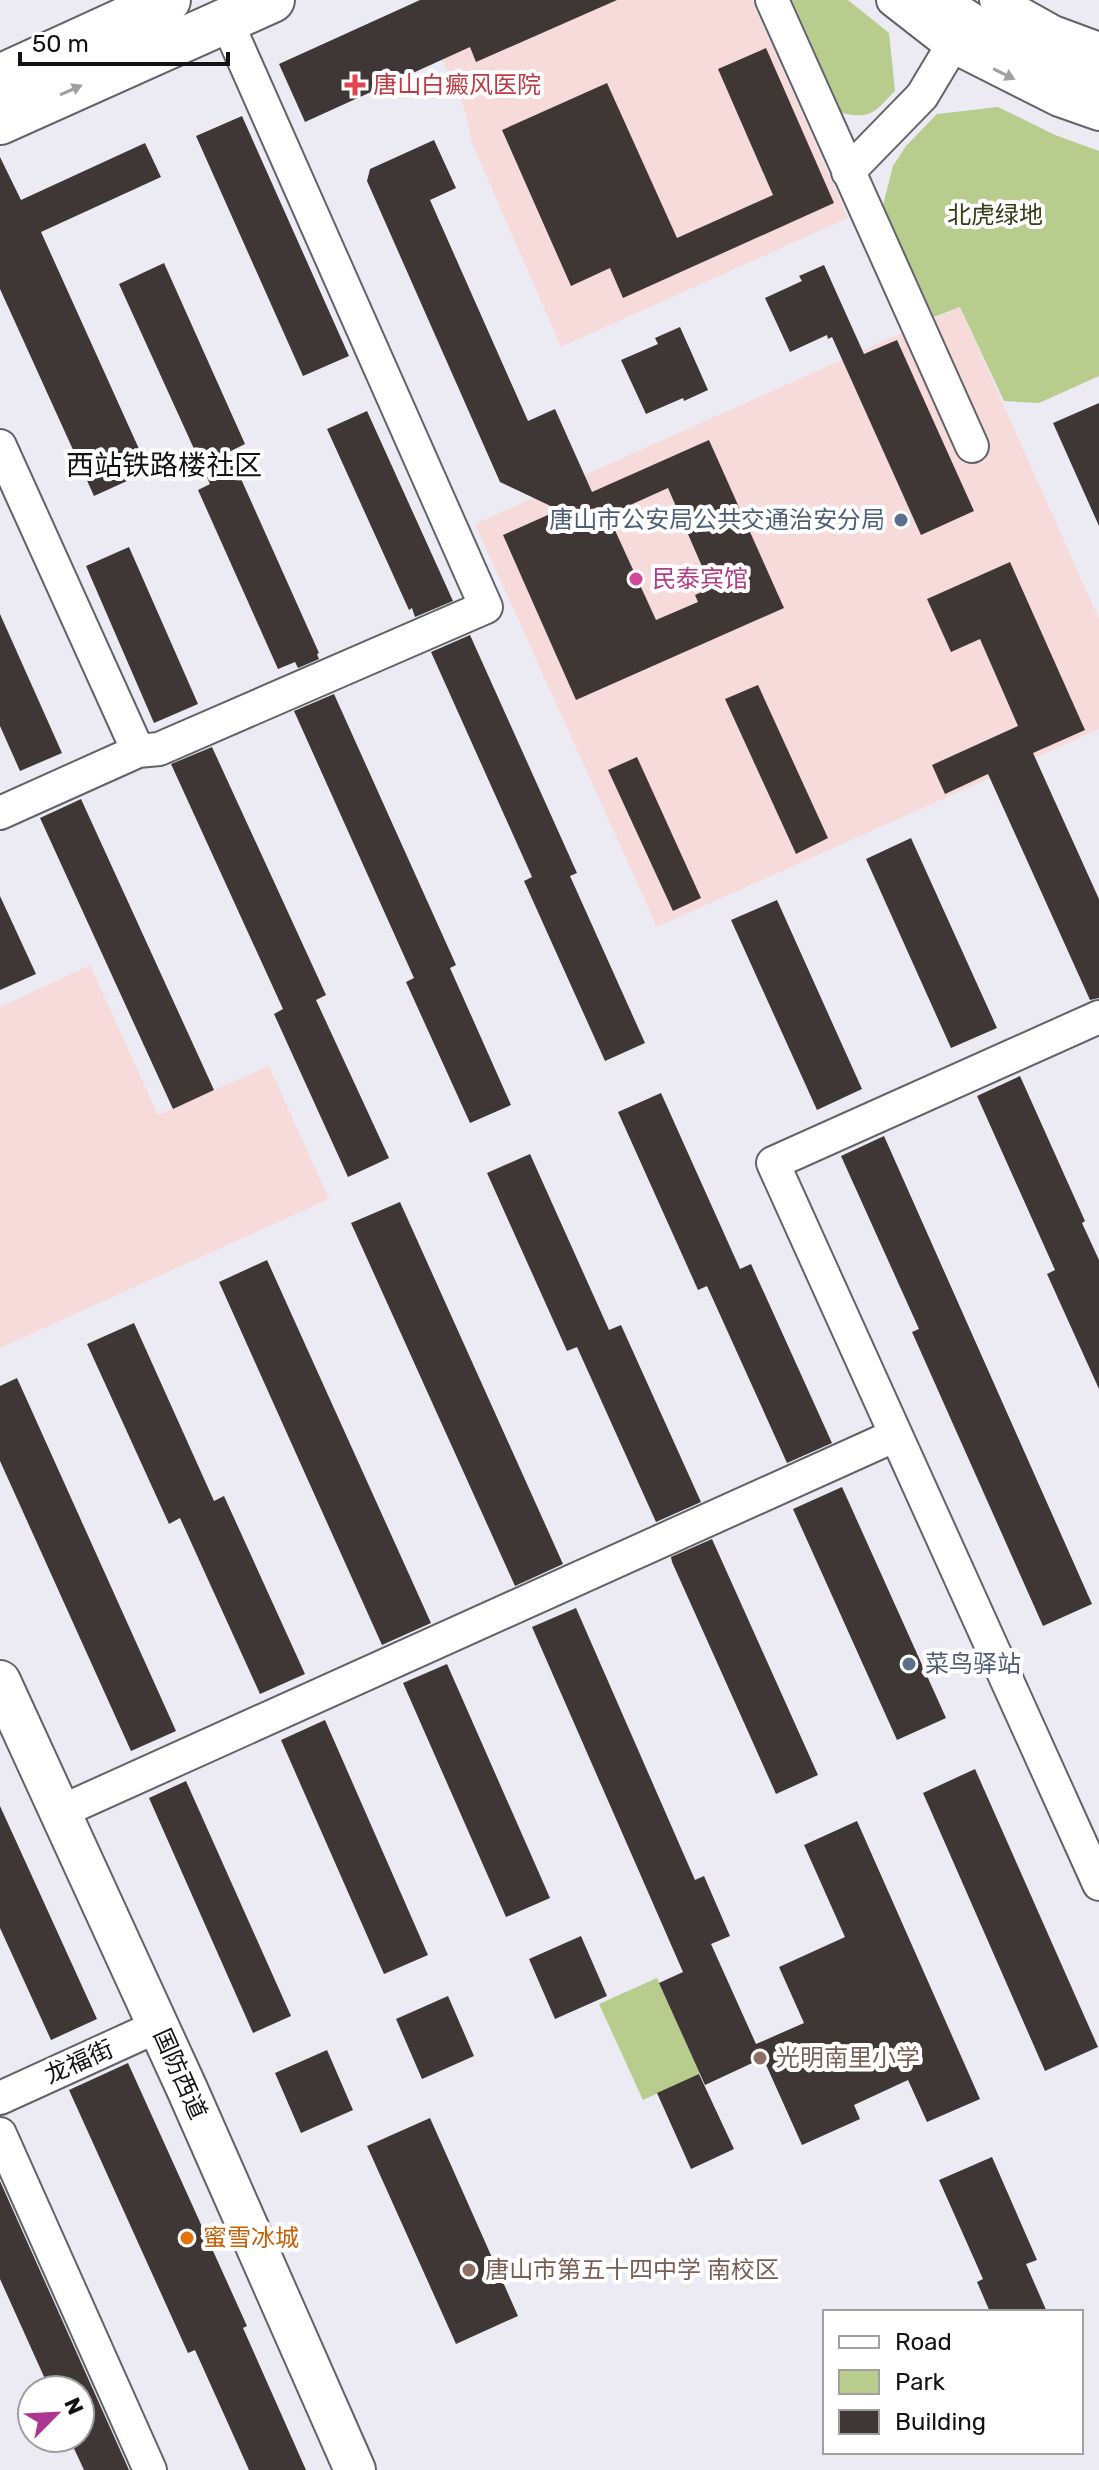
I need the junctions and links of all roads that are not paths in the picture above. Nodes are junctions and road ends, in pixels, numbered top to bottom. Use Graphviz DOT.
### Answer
graph roads {
  1 [pos="168,0"];
  2 [pos="272,0"];
  3 [pos="772,0"];
  4 [pos="893,0"];
  5 [pos="934,0"];
  6 [pos="996,0"];
  7 [pos="226,20"];
  8 [pos="952,46"];
  9 [pos="1099,49"];
  10 [pos="0,77"];
  11 [pos="1099,88"];
  12 [pos="1099,114"];
  13 [pos="0,122"];
  14 [pos="848,172"];
  15 [pos="0,446"];
  16 [pos="972,446"];
  17 [pos="138,751"];
  18 [pos="0,813"];
  19 [pos="1099,1017"];
  20 [pos="896,1435"];
  21 [pos="0,1681"];
  22 [pos="60,1812"];
  23 [pos="1090,1838"];
  24 [pos="1099,1884"];
  25 [pos="158,2026"];
  26 [pos="2,2091"];
  27 [pos="0,2134"];
  28 [pos="150,2470"];
  29 [pos="355,2470"];
  1 -- 10 [label="main road"];
  2 -- 7 [label="main road"];
  3 -- 14 [label="street"];
  4 -- 8 [label="street"];
  5 -- 11 [label="main road"];
  6 -- 9 [label="street"];
  13 -- 7 [label="main road, one-way"];
  7 -- 17 [label="street"];
  8 -- 12 [label="street, one-way"];
  8 -- 14 [label="street"];
  14 -- 16 [label="street"];
  15 -- 17 [label="street"];
  17 -- 18 [label="street"];
  19 -- 20 [label="street"];
  20 -- 22 [label="street"];
  20 -- 23 [label="street"];
  21 -- 22 [label="street, 国防西道"];
  22 -- 25 [label="street, 国防西道"];
  23 -- 24 [label="street"];
  25 -- 26 [label="street, 龙福街"];
  25 -- 29 [label="street, 国防西道"];
  27 -- 28 [label="street"];
}
